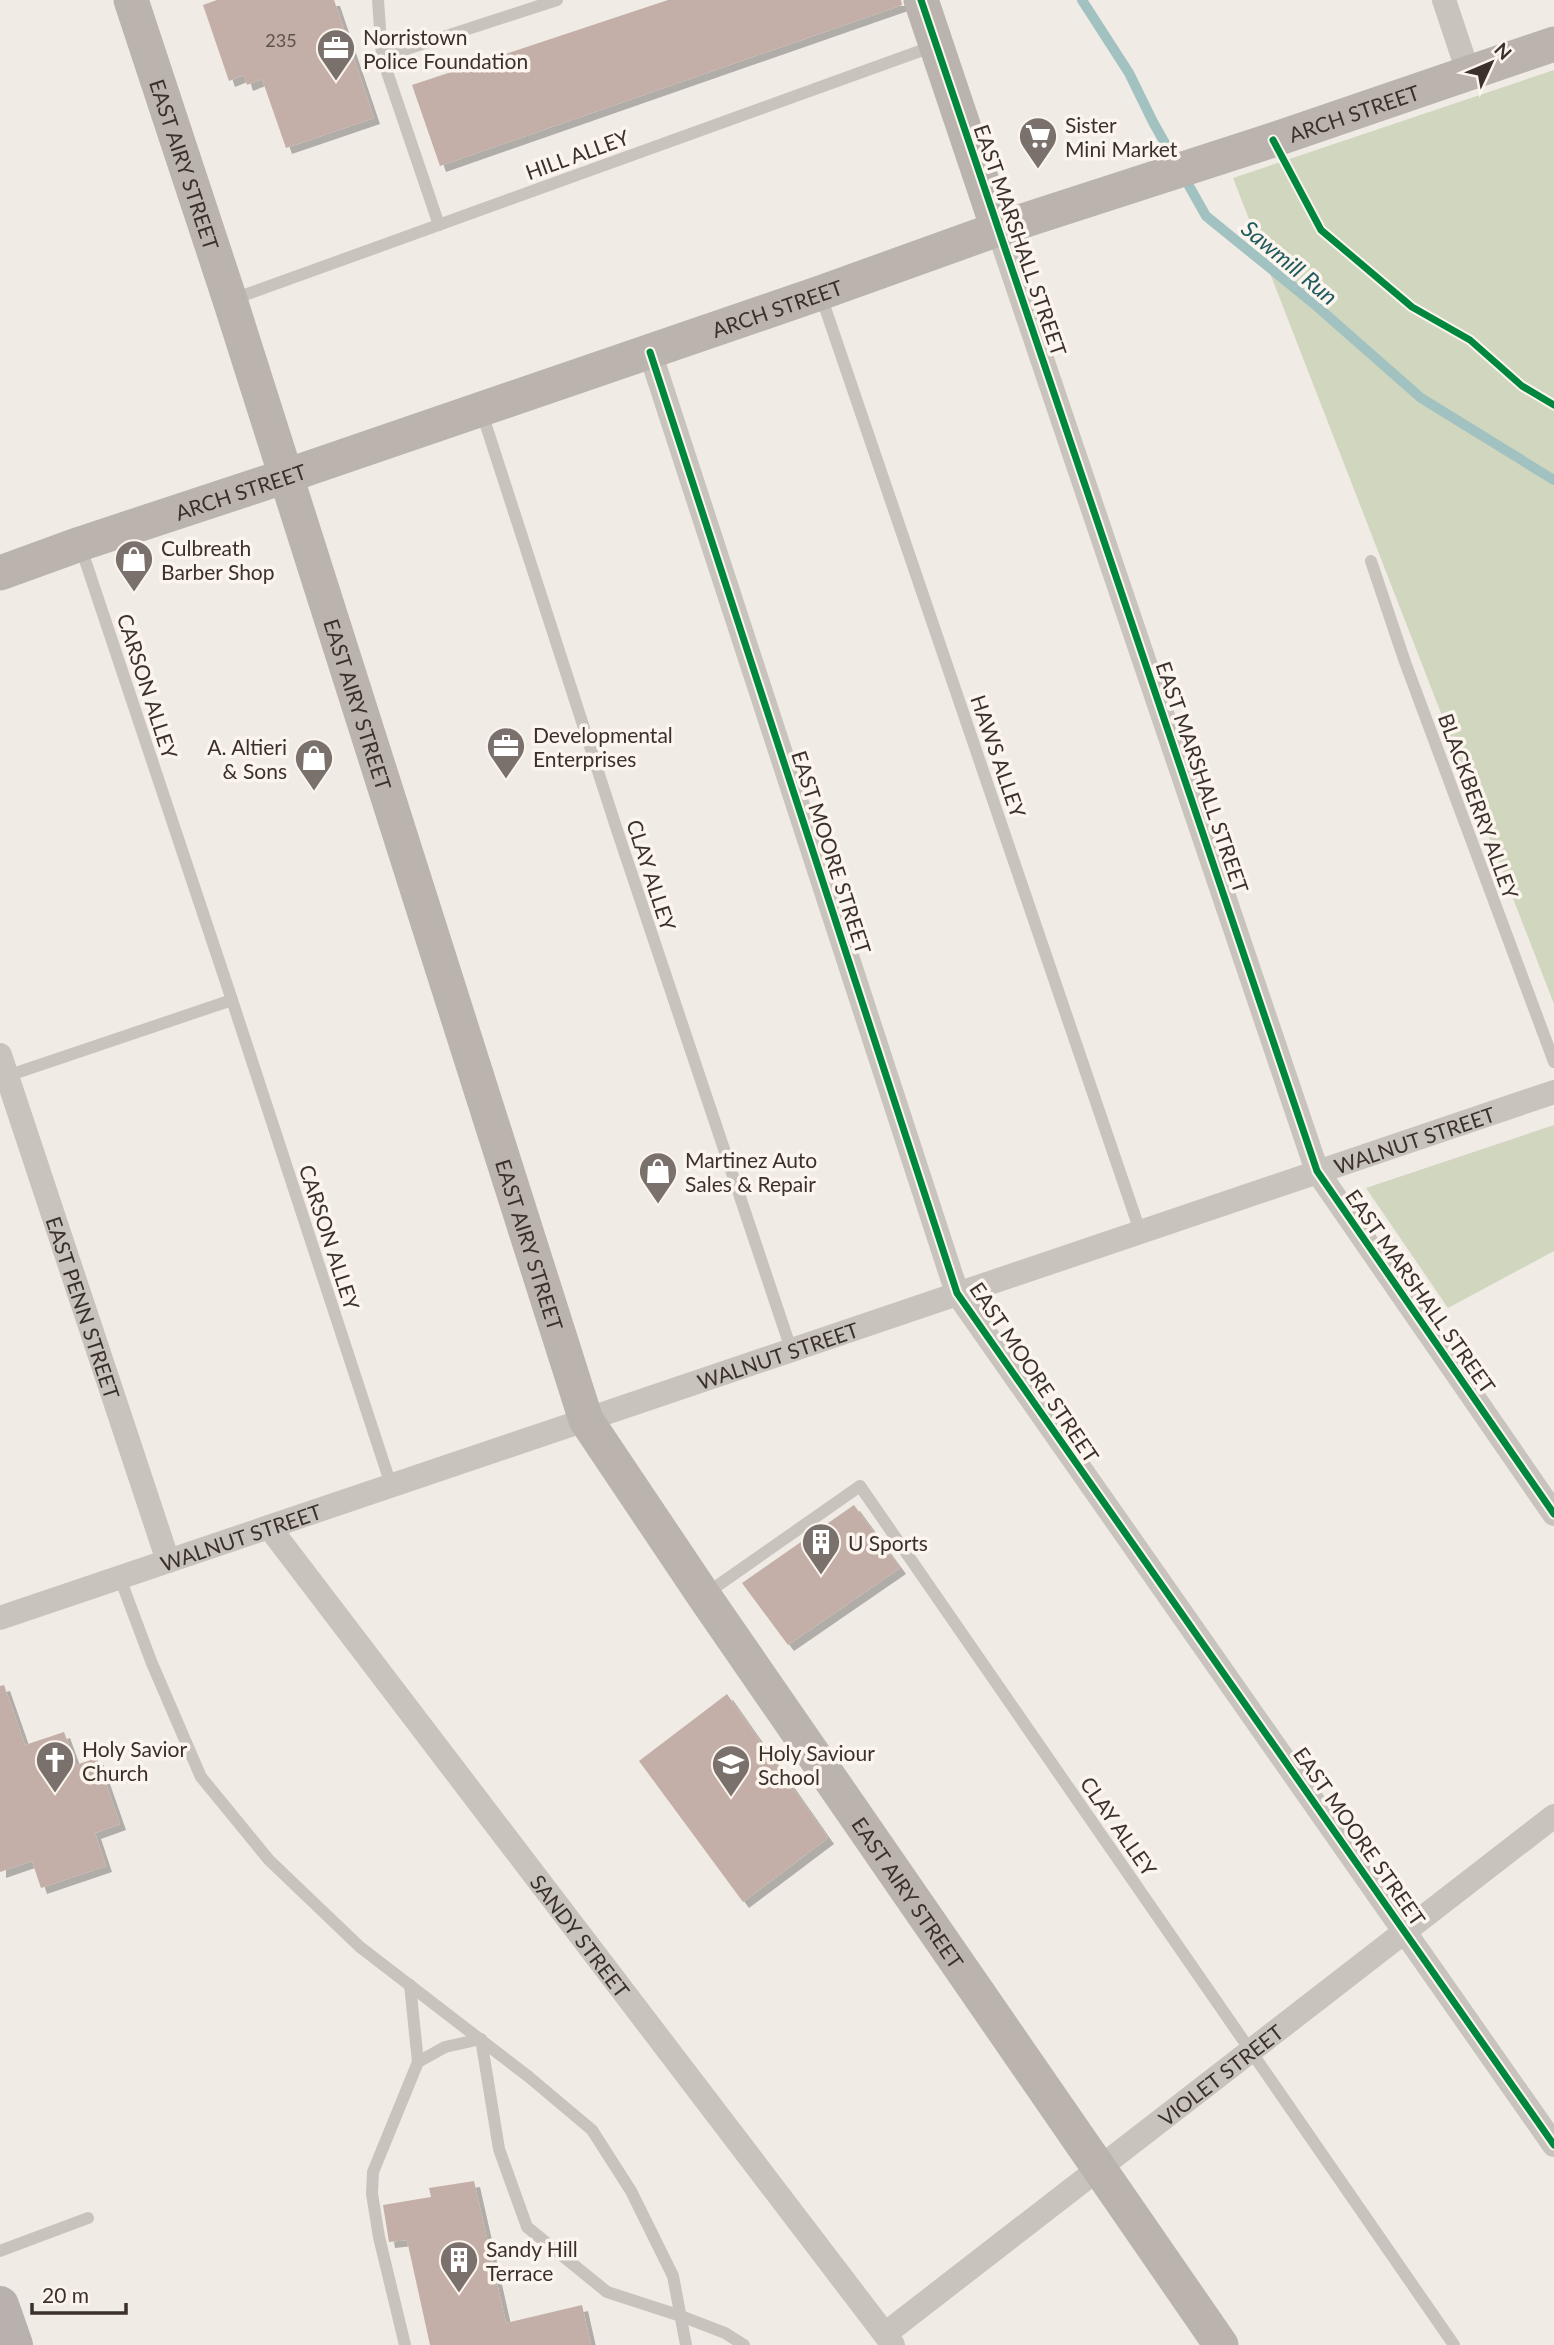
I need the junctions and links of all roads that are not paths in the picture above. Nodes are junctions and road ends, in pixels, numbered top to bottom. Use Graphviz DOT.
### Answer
graph roads {
  1 [pos="131,0"];
  2 [pos="378,0"];
  3 [pos="557,0"];
  4 [pos="921,0"];
  5 [pos="1444,0"];
  6 [pos="1554,44"];
  7 [pos="937,45"];
  8 [pos="382,57"];
  9 [pos="1468,72"];
  10 [pos="439,225"];
  11 [pos="998,229"];
  12 [pos="820,293"];
  13 [pos="230,300"];
  14 [pos="650,352"];
  15 [pos="481,410"];
  16 [pos="286,476"];
  17 [pos="80,544"];
  18 [pos="1371,561"];
  19 [pos="0,573"];
  20 [pos="232,1000"];
  21 [pos="1554,1062"];
  22 [pos="3,1065"];
  23 [pos="1554,1092"];
  24 [pos="1317,1171"];
  25 [pos="1140,1231"];
  26 [pos="957,1293"];
  27 [pos="792,1352"];
  28 [pos="586,1419"];
  29 [pos="391,1485"];
  30 [pos="1553,1512"];
  31 [pos="269,1527"];
  32 [pos="168,1561"];
  33 [pos="120,1578"];
  34 [pos="704,1596"];
  35 [pos="0,1618"];
  36 [pos="1554,1816"];
  37 [pos="1406,1933"];
  38 [pos="410,1985"];
  39 [pos="481,2039"];
  40 [pos="1251,2052"];
  41 [pos="418,2062"];
  42 [pos="1554,2145"];
  43 [pos="1098,2170"];
  44 [pos="88,2218"];
  45 [pos="0,2251"];
  46 [pos="0,2305"];
  47 [pos="681,2316"];
  48 [pos="889,2339"];
  49 [pos="14,2345"];
  50 [pos="405,2345"];
  51 [pos="686,2345"];
  52 [pos="744,2345"];
  53 [pos="1221,2345"];
  54 [pos="1454,2345"];
  1 -- 13 [label="main road, EAST AIRY STREET"];
  2 -- 8 [label="lane"];
  3 -- 8 [label="lane"];
  4 -- 7 [label="main road, EAST MARSHALL STREET"];
  5 -- 9 [label="street"];
  6 -- 9 [label="main road, ARCH STREET"];
  7 -- 10 [label="lane, HILL ALLEY"];
  7 -- 11 [label="main road, EAST MARSHALL STREET"];
  8 -- 10 [label="lane"];
  9 -- 11 [label="main road, ARCH STREET"];
  10 -- 13 [label="lane, HILL ALLEY"];
  11 -- 12 [label="main road, ARCH STREET"];
  11 -- 24 [label="street, EAST MARSHALL STREET"];
  12 -- 14 [label="main road, ARCH STREET"];
  12 -- 25 [label="lane, HAWS ALLEY"];
  13 -- 16 [label="main road, EAST AIRY STREET"];
  14 -- 15 [label="main road, ARCH STREET"];
  14 -- 26 [label="street, EAST MOORE STREET"];
  15 -- 16 [label="main road, ARCH STREET"];
  15 -- 27 [label="lane, CLAY ALLEY"];
  16 -- 17 [label="main road, ARCH STREET"];
  16 -- 28 [label="main road, EAST AIRY STREET"];
  17 -- 19 [label="main road, ARCH STREET"];
  17 -- 20 [label="lane, CARSON ALLEY"];
  18 -- 21 [label="lane, BLACKBERRY ALLEY"];
  20 -- 22 [label="lane"];
  20 -- 29 [label="lane, CARSON ALLEY"];
  22 -- 32 [label="street, EAST PENN STREET"];
  23 -- 24 [label="street, WALNUT STREET"];
  24 -- 25 [label="street, WALNUT STREET"];
  24 -- 30 [label="street, EAST MARSHALL STREET"];
  25 -- 26 [label="street, WALNUT STREET"];
  26 -- 27 [label="street, WALNUT STREET"];
  26 -- 37 [label="street, EAST MOORE STREET"];
  27 -- 28 [label="street, WALNUT STREET"];
  28 -- 29 [label="street, WALNUT STREET"];
  28 -- 34 [label="main road, EAST AIRY STREET"];
  29 -- 31 [label="street, WALNUT STREET"];
  31 -- 32 [label="street, WALNUT STREET"];
  31 -- 48 [label="street, SANDY STREET"];
  32 -- 33 [label="street, WALNUT STREET"];
  33 -- 35 [label="street, WALNUT STREET"];
  33 -- 38 [label="lane"];
  34 -- 40 [label="lane, CLAY ALLEY"];
  34 -- 43 [label="main road, EAST AIRY STREET"];
  36 -- 37 [label="street, VIOLET STREET"];
  37 -- 40 [label="street, VIOLET STREET"];
  37 -- 42 [label="street, EAST MOORE STREET"];
  38 -- 39 [label="lane"];
  38 -- 41 [label="lane"];
  39 -- 41 [label="lane"];
  39 -- 47 [label="lane"];
  39 -- 47 [label="lane"];
  40 -- 43 [label="street, VIOLET STREET"];
  40 -- 54 [label="lane, CLAY ALLEY"];
  41 -- 50 [label="lane"];
  43 -- 48 [label="street, VIOLET STREET"];
  43 -- 53 [label="main road, EAST AIRY STREET"];
  44 -- 45 [label="lane"];
  46 -- 49 [label="main road"];
  47 -- 51 [label="lane"];
  47 -- 52 [label="lane"];
}
